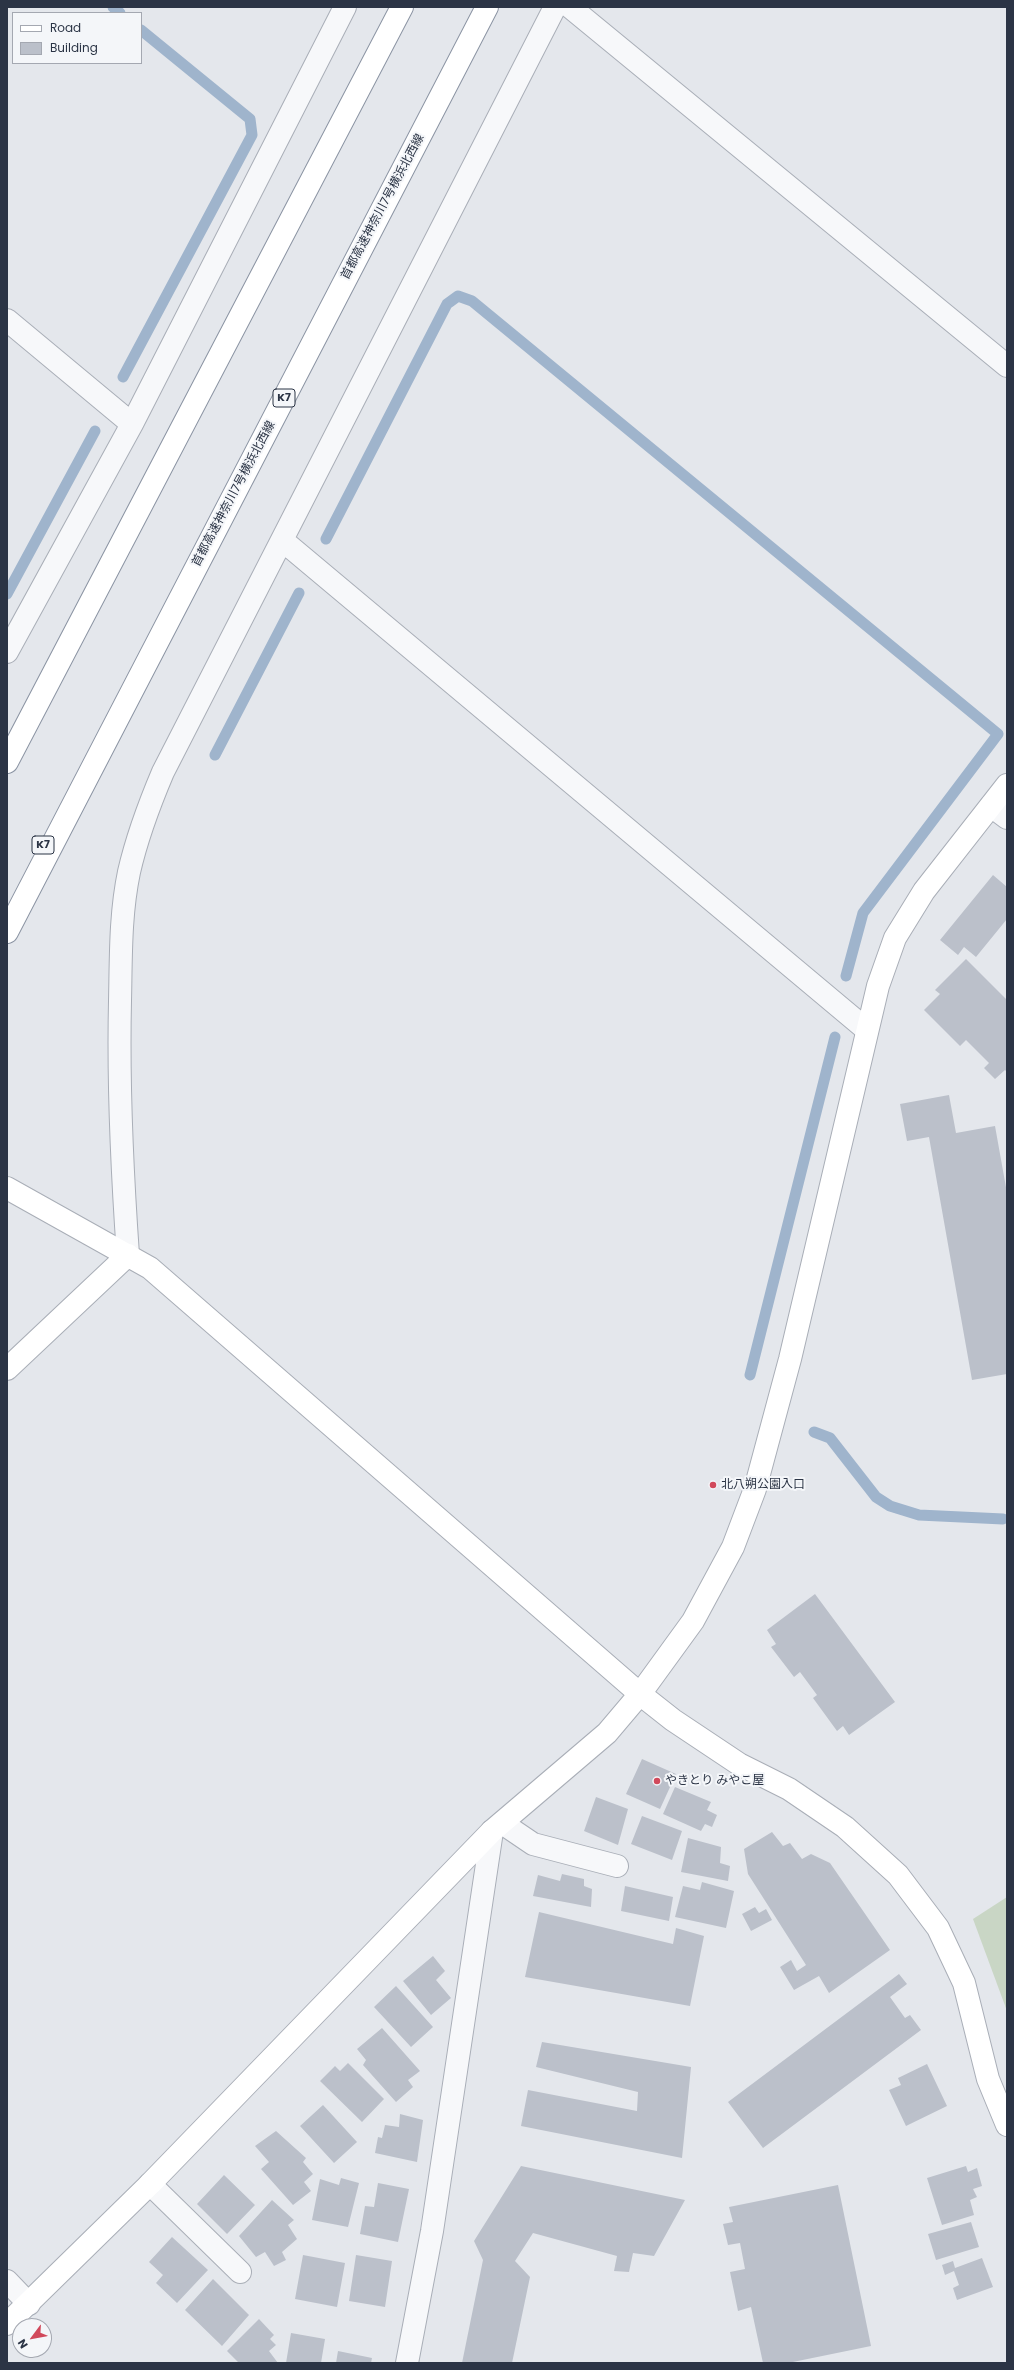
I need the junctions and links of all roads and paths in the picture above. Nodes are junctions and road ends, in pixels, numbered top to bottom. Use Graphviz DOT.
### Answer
graph roads {
  1 [pos="345,7"];
  2 [pos="402,7"];
  3 [pos="487,7"];
  4 [pos="555,7"];
  5 [pos="570,7"];
  6 [pos="7,320"];
  7 [pos="1007,366"];
  8 [pos="132,424"];
  9 [pos="282,540"];
  10 [pos="7,652"];
  11 [pos="7,762"];
  12 [pos="1007,785"];
  13 [pos="80,790"];
  14 [pos="999,812"];
  15 [pos="7,900"];
  16 [pos="7,932"];
  17 [pos="867,1030"];
  18 [pos="7,1188"];
  19 [pos="128,1255"];
  20 [pos="7,1369"];
  21 [pos="640,1694"];
  22 [pos="497,1827"];
  23 [pos="617,1866"];
  24 [pos="1007,2125"];
  25 [pos="150,2184"];
  26 [pos="240,2272"];
  27 [pos="7,2281"];
  28 [pos="29,2304"];
  29 [pos="7,2324"];
  30 [pos="407,2363"];
  1 -- 8 [label="street"];
  2 -- 11 [label="main road"];
  3 -- 13 [label="main road, 首都高速神奈川7号横浜北西線 / K7"];
  4 -- 9 [label="street"];
  5 -- 7 [label="street"];
  6 -- 8 [label="street"];
  8 -- 10 [label="street"];
  9 -- 17 [label="street"];
  9 -- 19 [label="street"];
  12 -- 14 [label="main road"];
  13 -- 15 [label="main road, K7"];
  13 -- 16 [label="main road"];
  14 -- 17 [label="main road"];
  17 -- 21 [label="main road"];
  18 -- 19 [label="main road"];
  19 -- 20 [label="main road"];
  19 -- 21 [label="main road"];
  21 -- 22 [label="main road"];
  21 -- 24 [label="main road"];
  22 -- 23 [label="street"];
  22 -- 25 [label="main road"];
  22 -- 30 [label="street"];
  25 -- 26 [label="street"];
  25 -- 28 [label="main road"];
  27 -- 28 [label="street"];
  28 -- 29 [label="main road"];
}
